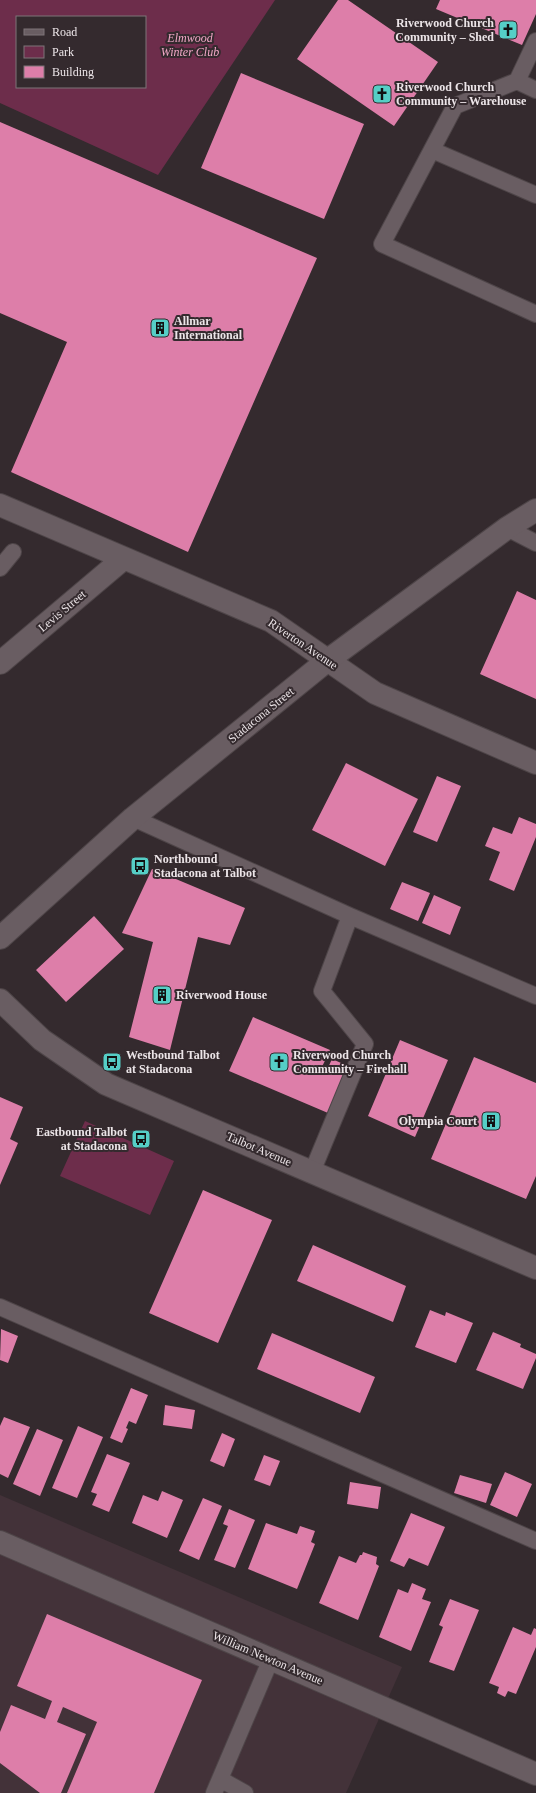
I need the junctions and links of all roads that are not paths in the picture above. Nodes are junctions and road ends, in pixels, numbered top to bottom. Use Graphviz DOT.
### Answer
graph roads {
  1 [pos="536,41"];
  2 [pos="517,81"];
  3 [pos="536,90"];
  4 [pos="432,150"];
  5 [pos="536,195"];
  6 [pos="536,314"];
  7 [pos="0,505"];
  8 [pos="536,510"];
  9 [pos="507,528"];
  10 [pos="536,543"];
  11 [pos="13,552"];
  12 [pos="123,559"];
  13 [pos="0,568"];
  14 [pos="328,660"];
  15 [pos="0,663"];
  16 [pos="536,763"];
  17 [pos="133,818"];
  18 [pos="350,916"];
  19 [pos="0,938"];
  20 [pos="536,996"];
  21 [pos="0,1000"];
  22 [pos="312,1172"];
  23 [pos="536,1268"];
  24 [pos="0,1307"];
  25 [pos="536,1541"];
  26 [pos="0,1542"];
  27 [pos="271,1659"];
  28 [pos="536,1774"];
  29 [pos="217,1786"];
  30 [pos="245,1793"];
  1 -- 2 [label="lane"];
  2 -- 3 [label="lane"];
  2 -- 4 [label="lane"];
  4 -- 5 [label="lane"];
  4 -- 6 [label="lane"];
  7 -- 12 [label="street, Riverton Avenue"];
  8 -- 9 [label="street, Stadacona Street"];
  9 -- 10 [label="lane"];
  9 -- 14 [label="street, Stadacona Street"];
  11 -- 13 [label="lane"];
  12 -- 14 [label="street, Riverton Avenue"];
  12 -- 15 [label="street, Levis Street"];
  14 -- 16 [label="street, Riverton Avenue"];
  14 -- 17 [label="street, Stadacona Street"];
  17 -- 18 [label="lane"];
  17 -- 19 [label="street, Stadacona Street"];
  18 -- 20 [label="lane"];
  18 -- 22 [label="lane"];
  21 -- 22 [label="street, Talbot Avenue"];
  22 -- 23 [label="street, Talbot Avenue"];
  24 -- 25 [label="lane"];
  26 -- 27 [label="street, William Newton Avenue"];
  27 -- 28 [label="street, William Newton Avenue"];
  27 -- 29 [label="lane"];
  29 -- 30 [label="lane"];
}
